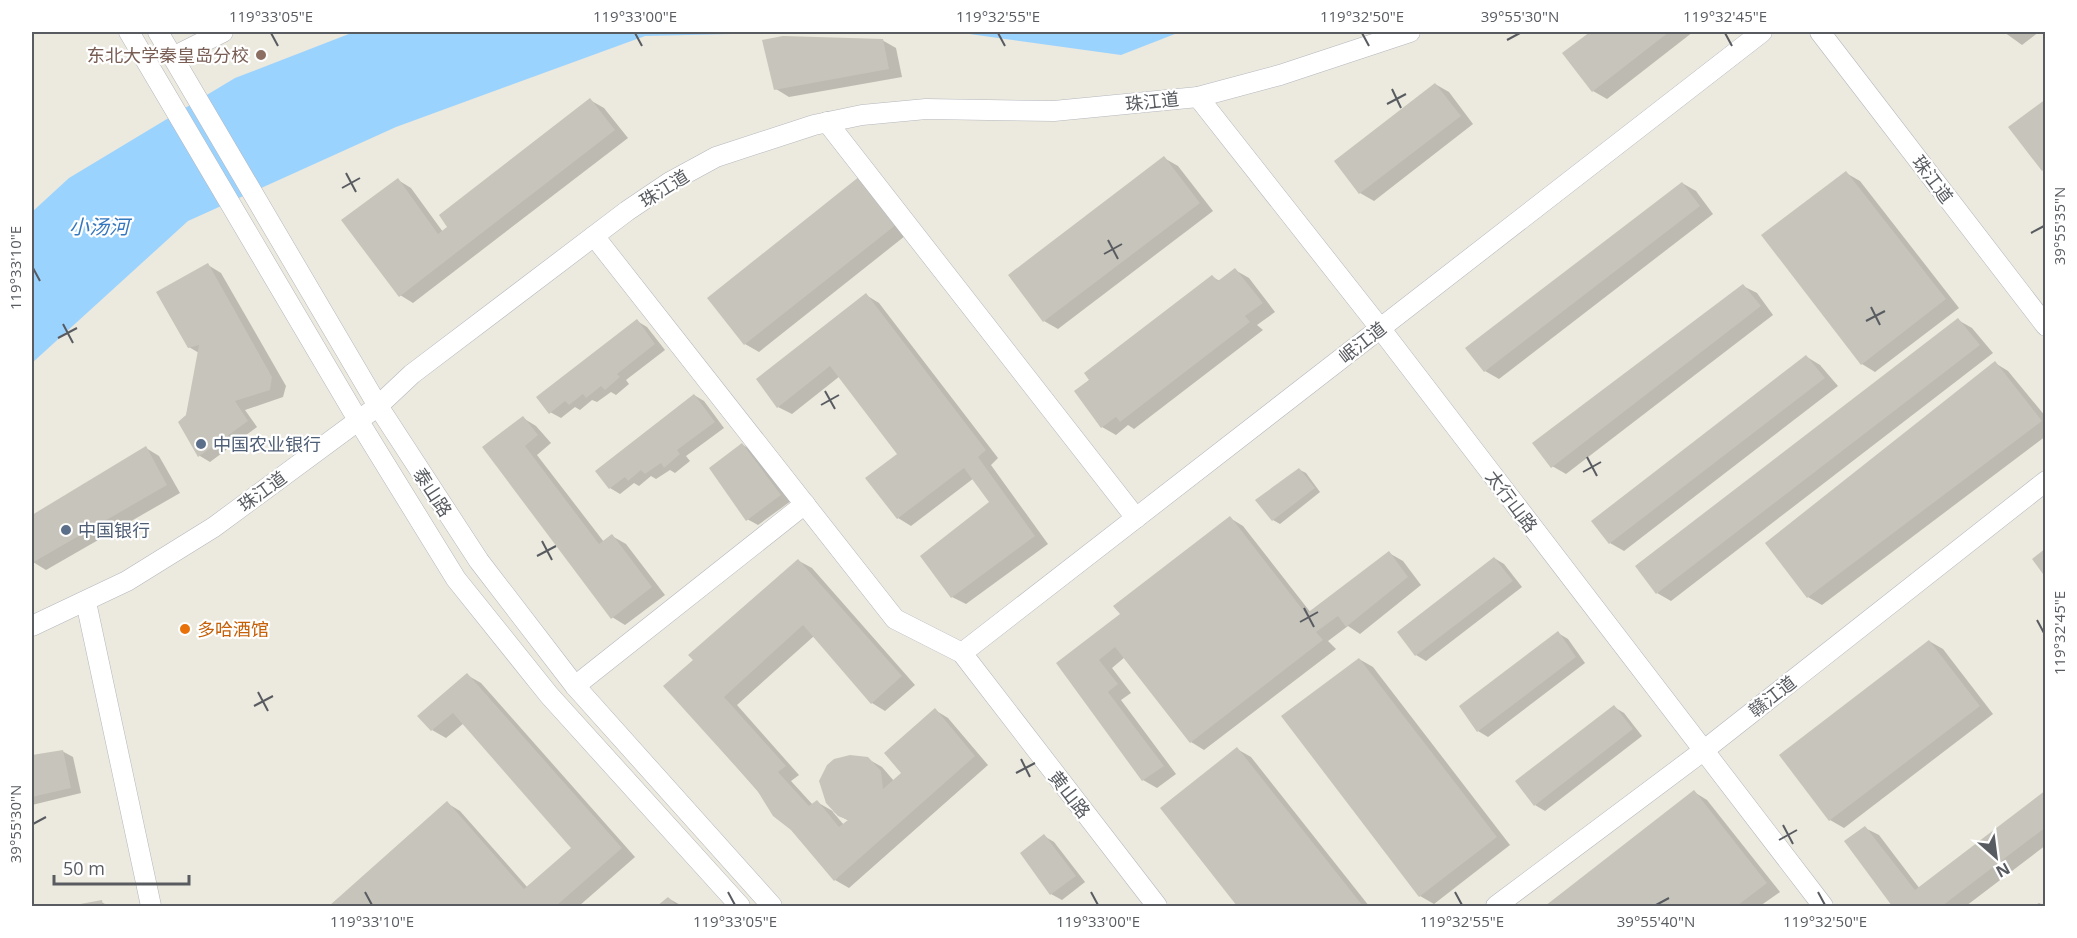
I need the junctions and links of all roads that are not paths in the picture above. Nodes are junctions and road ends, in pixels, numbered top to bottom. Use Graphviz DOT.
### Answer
graph roads {
  1 [pos="129,32"];
  2 [pos="158,32"];
  3 [pos="223,32"];
  4 [pos="1410,32"];
  5 [pos="1762,32"];
  6 [pos="1820,32"];
  7 [pos="173,57"];
  8 [pos="1198,97"];
  9 [pos="827,122"];
  10 [pos="594,236"];
  11 [pos="2046,326"];
  12 [pos="1380,328"];
  13 [pos="378,406"];
  14 [pos="358,420"];
  15 [pos="2046,481"];
  16 [pos="805,504"];
  17 [pos="1136,519"];
  18 [pos="86,602"];
  19 [pos="32,626"];
  20 [pos="962,653"];
  21 [pos="575,686"];
  22 [pos="1703,751"];
  23 [pos="151,906"];
  24 [pos="740,906"];
  25 [pos="772,906"];
  26 [pos="1157,906"];
  27 [pos="1496,906"];
  28 [pos="1823,906"];
  1 -- 14 [label="street"];
  2 -- 7 [label="street, 泰山路"];
  3 -- 7 [label="street"];
  4 -- 8 [label="street, 珠江道"];
  5 -- 12 [label="street, 岷江道"];
  6 -- 11 [label="street, 珠江道"];
  7 -- 13 [label="street, 泰山路"];
  8 -- 9 [label="street, 珠江道"];
  8 -- 12 [label="street, 太行山路"];
  9 -- 10 [label="street, 珠江道"];
  9 -- 17 [label="street"];
  10 -- 13 [label="street, 珠江道"];
  10 -- 16 [label="street"];
  12 -- 17 [label="street, 岷江道"];
  12 -- 22 [label="street, 太行山路"];
  13 -- 14 [label="street, 珠江道"];
  13 -- 21 [label="street, 泰山路"];
  14 -- 18 [label="street, 珠江道"];
  14 -- 24 [label="street"];
  15 -- 22 [label="street, 赣江道"];
  16 -- 20 [label="street"];
  16 -- 21 [label="street"];
  17 -- 20 [label="street, 岷江道"];
  18 -- 19 [label="street, 珠江道"];
  18 -- 23 [label="street"];
  20 -- 26 [label="street, 黄山路"];
  21 -- 25 [label="street, 泰山路"];
  22 -- 27 [label="street, 赣江道"];
  22 -- 28 [label="street, 太行山路"];
}
